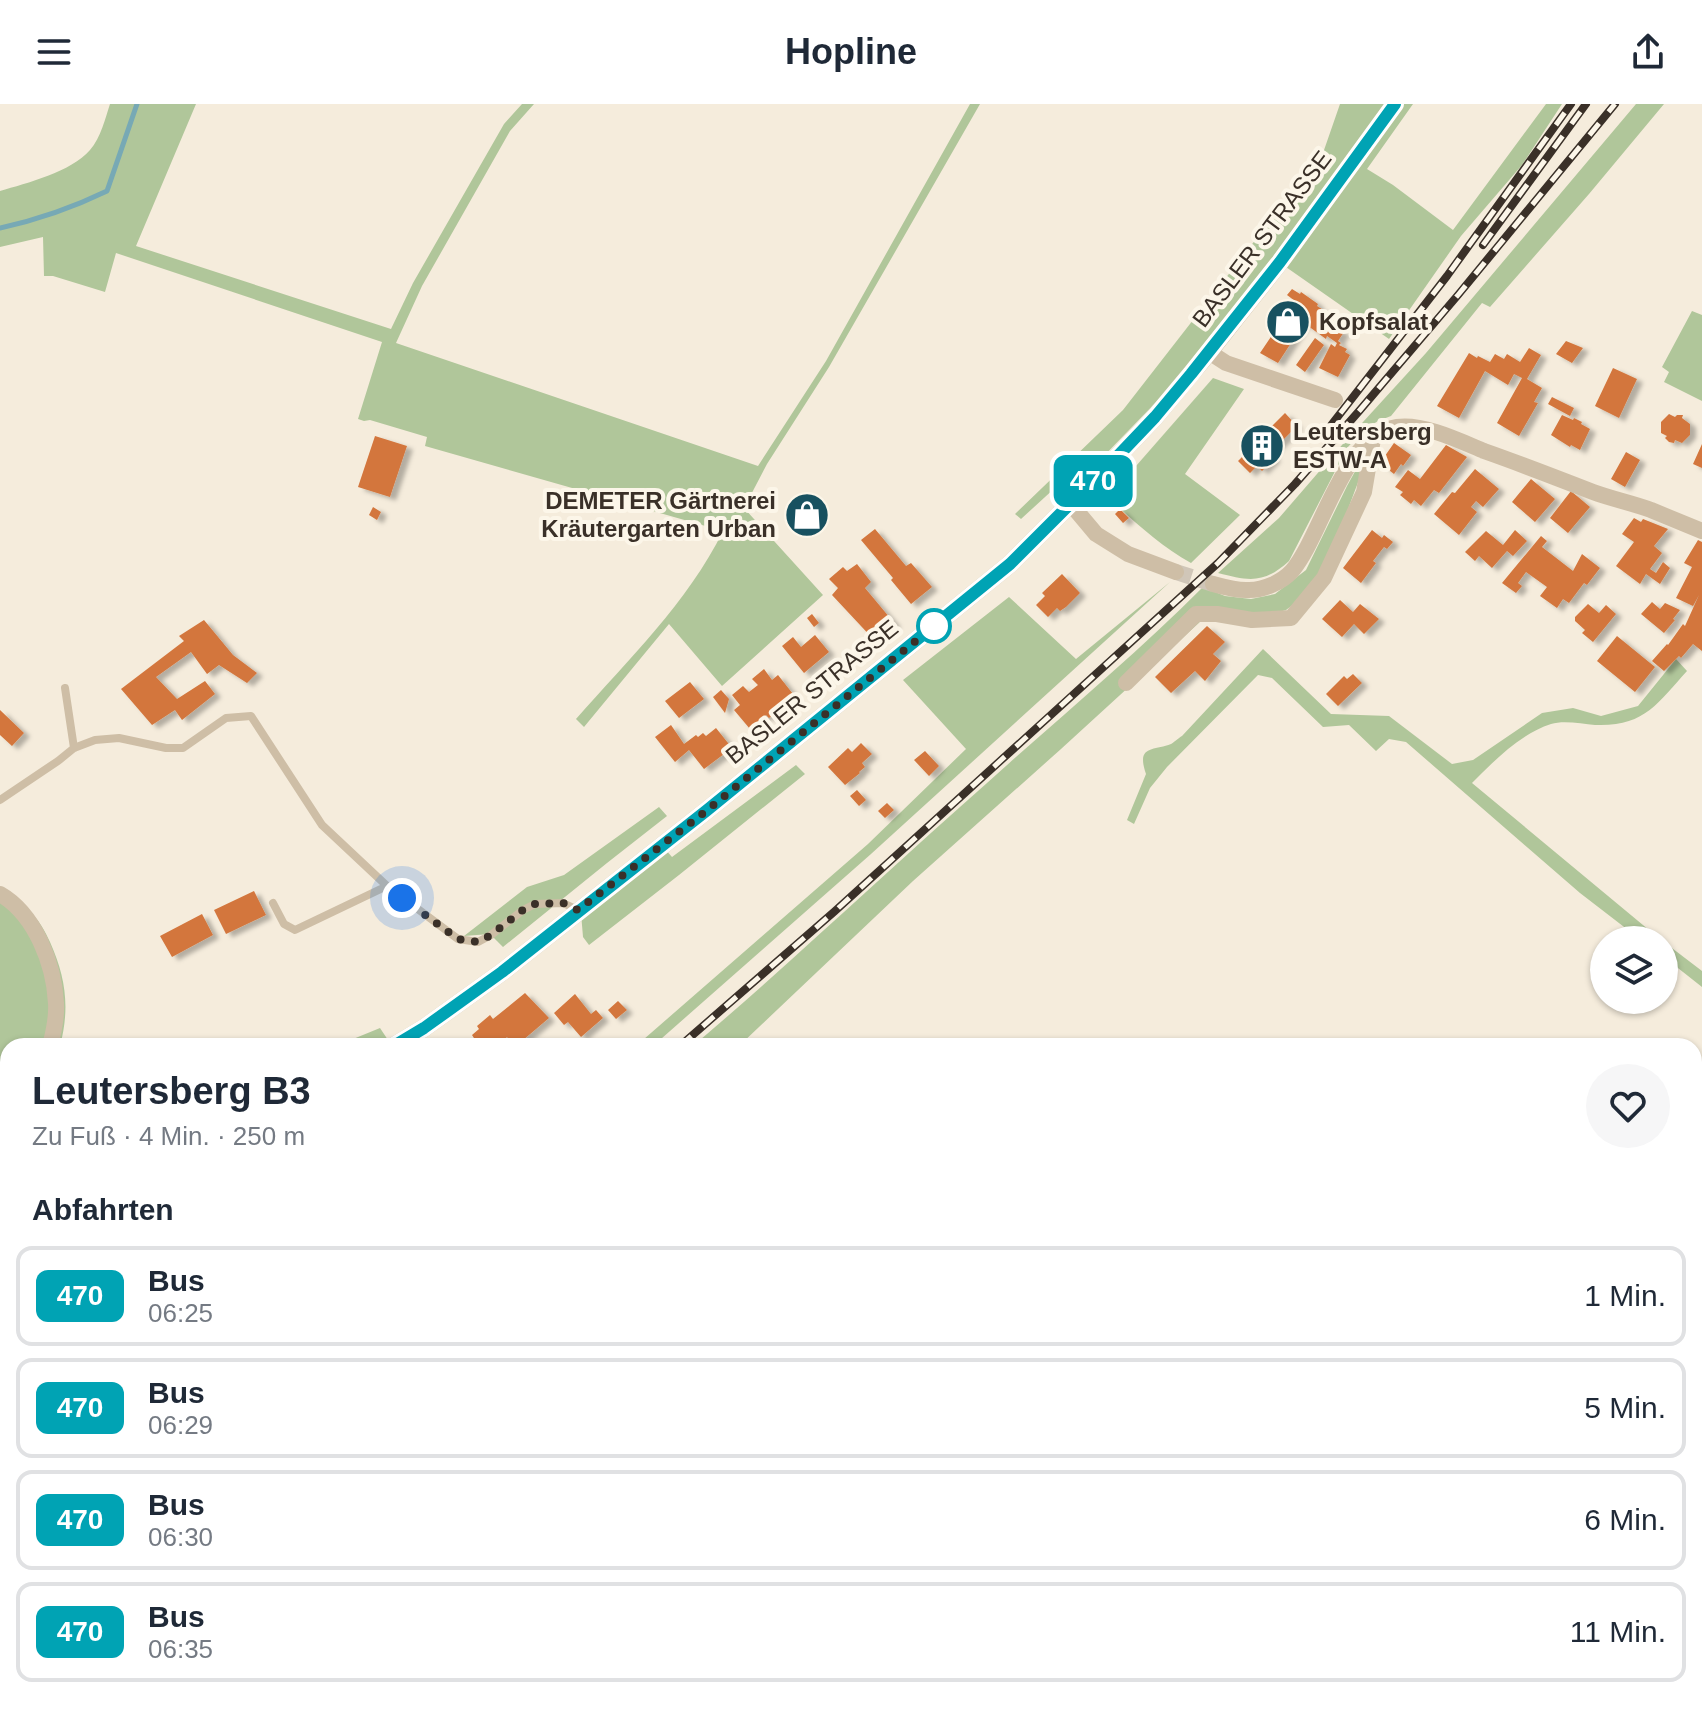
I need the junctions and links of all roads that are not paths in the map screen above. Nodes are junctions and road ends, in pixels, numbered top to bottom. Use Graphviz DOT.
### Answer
graph roads {
  1 [pos="1395,104"];
  2 [pos="1209,352"];
  3 [pos="1335,400"];
  4 [pos="1373,439"];
  5 [pos="1070,503"];
  6 [pos="1702,531"];
  7 [pos="1176,572"];
  8 [pos="1213,584"];
  9 [pos="1126,683"];
  10 [pos="65,688"];
  11 [pos="74,748"];
  12 [pos="0,800"];
  13 [pos="387,886"];
  14 [pos="0,894"];
  15 [pos="273,903"];
  16 [pos="578,910"];
  17 [pos="52,1038"];
  18 [pos="407,1038"];
  1 -- 2 [label="street, BASLER STRASSE"];
  2 -- 3 [label="street"];
  2 -- 5 [label="street, BASLER STRASSE"];
  4 -- 6 [label="street"];
  4 -- 8 [label="street"];
  4 -- 9 [label="street"];
  5 -- 7 [label="street"];
  5 -- 16 [label="street, BASLER STRASSE"];
  10 -- 11 [label="lane"];
  11 -- 12 [label="lane"];
  11 -- 13 [label="lane"];
  13 -- 15 [label="lane"];
  13 -- 16 [label="lane"];
  14 -- 17 [label="street"];
  16 -- 18 [label="street, BASLER STRASSE"];
}
